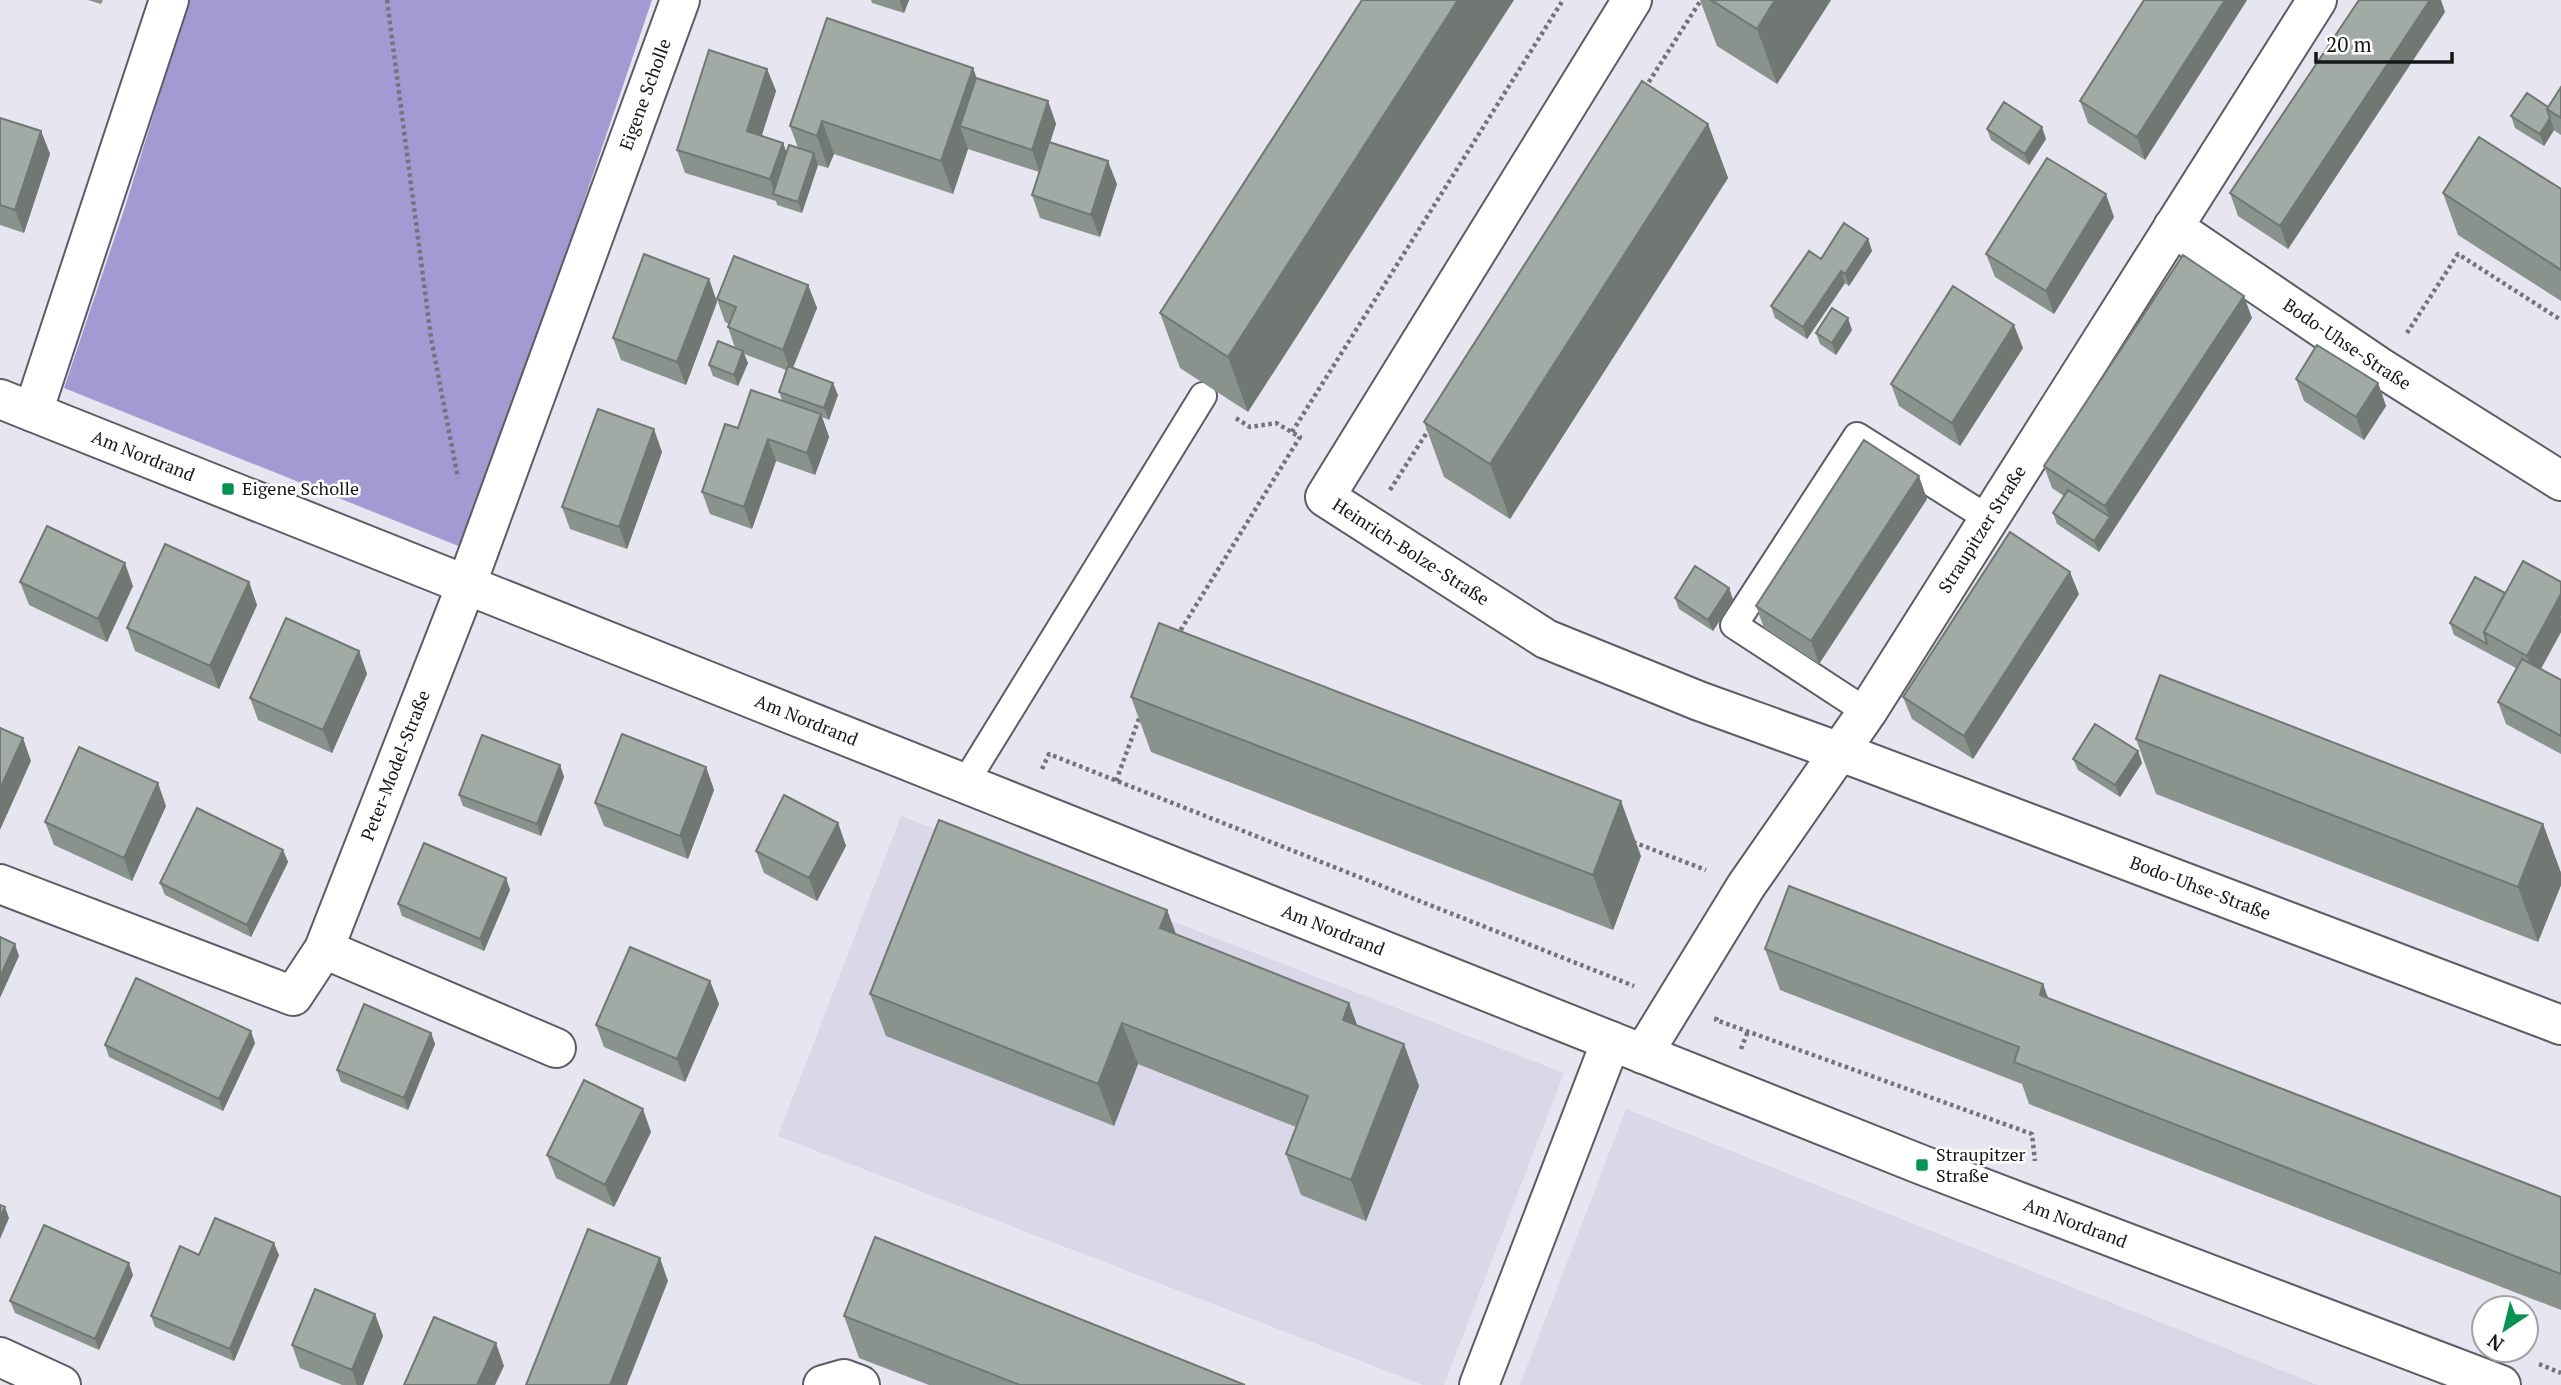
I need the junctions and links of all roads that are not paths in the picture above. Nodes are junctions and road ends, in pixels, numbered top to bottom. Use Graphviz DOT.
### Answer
graph roads {
  1 [pos="169,0"];
  2 [pos="680,0"];
  3 [pos="1632,0"];
  4 [pos="2317,0"];
  5 [pos="2173,228"];
  6 [pos="1203,396"];
  7 [pos="16,405"];
  8 [pos="2561,481"];
  9 [pos="1989,519"];
  10 [pos="467,583"];
  11 [pos="1867,712"];
  12 [pos="1841,752"];
  13 [pos="965,783"];
  14 [pos="0,884"];
  15 [pos="324,949"];
  16 [pos="2561,1025"];
  17 [pos="556,1048"];
  18 [pos="1627,1048"];
  19 [pos="0,1357"];
  20 [pos="61,1385"];
  21 [pos="822,1385"];
  22 [pos="860,1385"];
  23 [pos="1479,1385"];
  24 [pos="2501,1385"];
  1 -- 7 [label="street"];
  2 -- 10 [label="street, Eigene Scholle"];
  3 -- 12 [label="street, Heinrich-Bolze-Straße"];
  4 -- 5 [label="street, Straupitzer Straße"];
  5 -- 8 [label="street, Bodo-Uhse-Straße"];
  5 -- 9 [label="street, Straupitzer Straße"];
  6 -- 13 [label="lane"];
  7 -- 10 [label="street, Am Nordrand"];
  9 -- 11 [label="street, Straupitzer Straße"];
  9 -- 11 [label="lane"];
  10 -- 13 [label="street, Am Nordrand"];
  10 -- 15 [label="street, Peter-Model-Straße"];
  11 -- 12 [label="street, Straupitzer Straße"];
  12 -- 16 [label="street, Bodo-Uhse-Straße"];
  12 -- 18 [label="street, Straupitzer Straße"];
  13 -- 18 [label="street, Am Nordrand"];
  14 -- 15 [label="street, Peter-Model-Straße"];
  15 -- 17 [label="street"];
  18 -- 23 [label="street"];
  18 -- 24 [label="street, Am Nordrand"];
  19 -- 20 [label="street"];
  21 -- 22 [label="street"];
}
